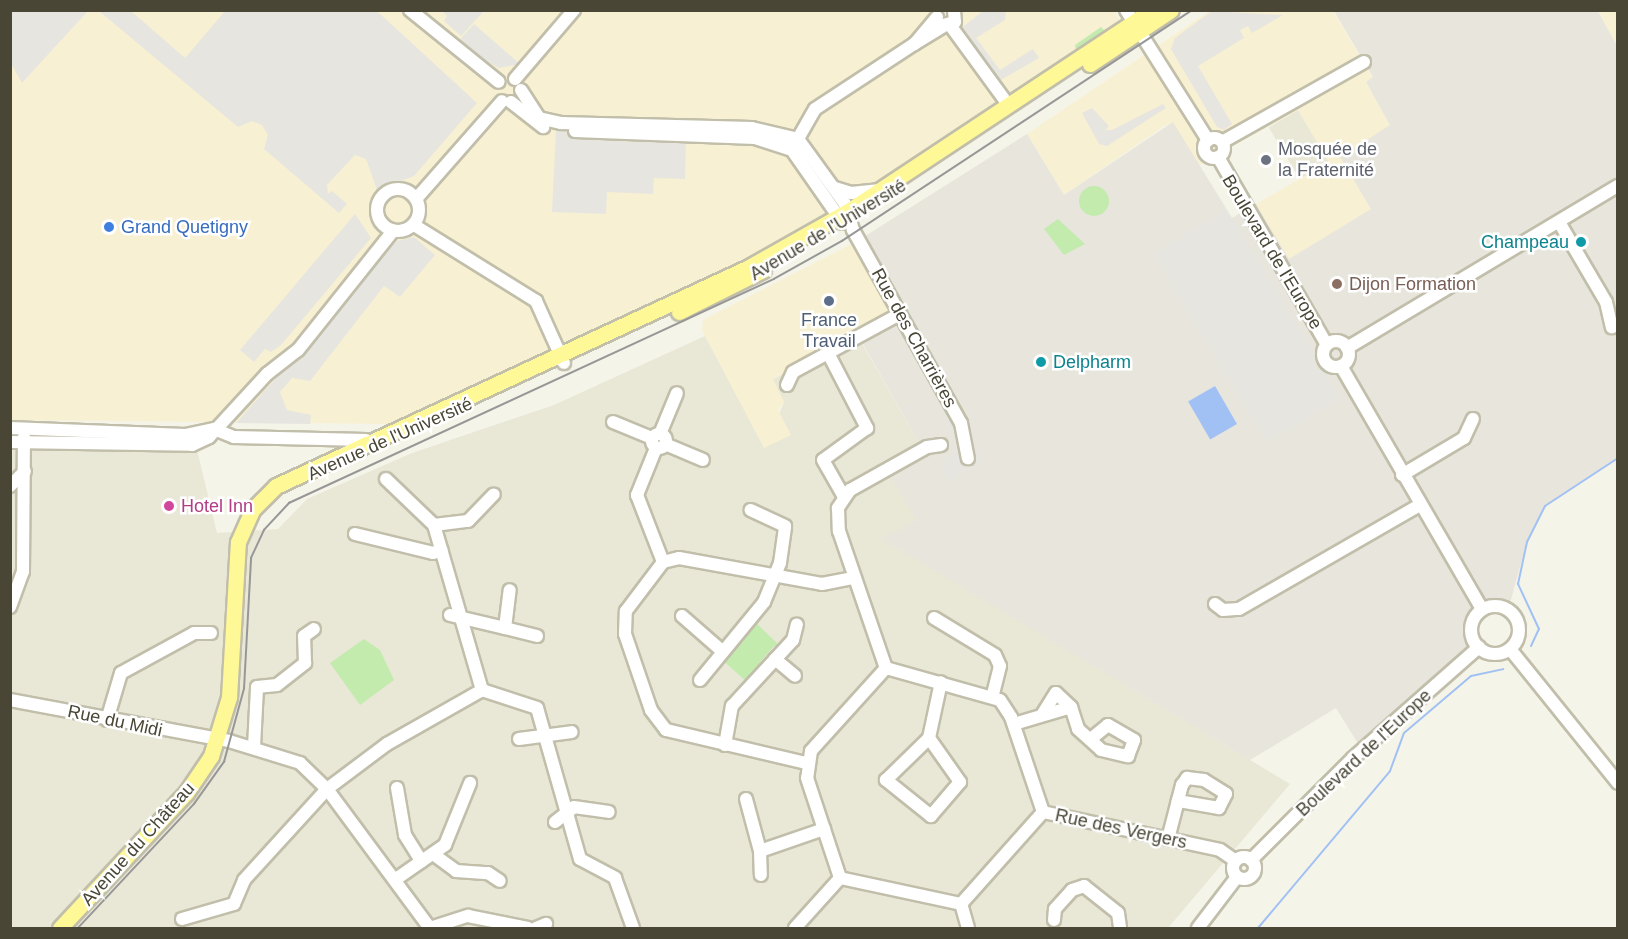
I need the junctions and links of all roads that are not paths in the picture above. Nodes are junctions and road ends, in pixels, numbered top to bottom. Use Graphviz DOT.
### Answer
graph roads {
  1 [pos="410,10"];
  2 [pos="574,10"];
  3 [pos="954,10"];
  4 [pos="1152,10"];
  5 [pos="1170,10"];
  6 [pos="941,17"];
  7 [pos="1133,22"];
  8 [pos="1364,62"];
  9 [pos="499,82"];
  10 [pos="518,84"];
  11 [pos="506,101"];
  12 [pos="1009,106"];
  13 [pos="1208,140"];
  14 [pos="1222,142"];
  15 [pos="796,148"];
  16 [pos="1218,158"];
  17 [pos="1617,186"];
  18 [pos="835,188"];
  19 [pos="881,189"];
  20 [pos="416,199"];
  21 [pos="847,218"];
  22 [pos="1559,222"];
  23 [pos="414,225"];
  24 [pos="393,230"];
  25 [pos="900,314"];
  26 [pos="1612,327"];
  27 [pos="1327,345"];
  28 [pos="1347,348"];
  29 [pos="828,353"];
  30 [pos="562,359"];
  31 [pos="1341,366"];
  32 [pos="787,385"];
  33 [pos="677,393"];
  34 [pos="1473,419"];
  35 [pos="613,422"];
  36 [pos="10,426"];
  37 [pos="219,428"];
  38 [pos="24,437"];
  39 [pos="194,437"];
  40 [pos="10,440"];
  41 [pos="366,440"];
  42 [pos="658,441"];
  43 [pos="941,445"];
  44 [pos="968,458"];
  45 [pos="703,460"];
  46 [pos="25,471"];
  47 [pos="1402,475"];
  48 [pos="386,479"];
  49 [pos="10,486"];
  50 [pos="494,494"];
  51 [pos="844,497"];
  52 [pos="1418,506"];
  53 [pos="751,510"];
  54 [pos="434,525"];
  55 [pos="355,534"];
  56 [pos="238,542"];
  57 [pos="441,550"];
  58 [pos="663,562"];
  59 [pos="775,573"];
  60 [pos="854,578"];
  61 [pos="510,590"];
  62 [pos="1215,604"];
  63 [pos="10,607"];
  64 [pos="1482,609"];
  65 [pos="456,616"];
  66 [pos="681,616"];
  67 [pos="934,618"];
  68 [pos="797,624"];
  69 [pos="505,628"];
  70 [pos="314,629"];
  71 [pos="211,633"];
  72 [pos="537,636"];
  73 [pos="1479,647"];
  74 [pos="1510,649"];
  75 [pos="721,650"];
  76 [pos="775,659"];
  77 [pos="886,668"];
  78 [pos="795,676"];
  79 [pos="700,680"];
  80 [pos="941,682"];
  81 [pos="482,690"];
  82 [pos="993,695"];
  83 [pos="10,700"];
  84 [pos="1071,707"];
  85 [pos="1042,715"];
  86 [pos="106,720"];
  87 [pos="1014,724"];
  88 [pos="572,732"];
  89 [pos="545,735"];
  90 [pos="929,738"];
  91 [pos="219,739"];
  92 [pos="519,739"];
  93 [pos="1091,739"];
  94 [pos="725,746"];
  95 [pos="254,747"];
  96 [pos="806,763"];
  97 [pos="470,783"];
  98 [pos="1617,783"];
  99 [pos="397,788"];
  100 [pos="327,789"];
  101 [pos="746,799"];
  102 [pos="1178,801"];
  103 [pos="566,810"];
  104 [pos="609,812"];
  105 [pos="1043,812"];
  106 [pos="555,822"];
  107 [pos="824,829"];
  108 [pos="1168,839"];
  109 [pos="760,851"];
  110 [pos="433,854"];
  111 [pos="1251,860"];
  112 [pos="421,861"];
  113 [pos="1236,861"];
  114 [pos="761,875"];
  115 [pos="1237,877"];
  116 [pos="840,878"];
  117 [pos="396,879"];
  118 [pos="500,881"];
  119 [pos="961,904"];
  120 [pos="182,919"];
  121 [pos="1054,920"];
  122 [pos="60,928"];
  123 [pos="430,928"];
  124 [pos="528,928"];
  125 [pos="633,928"];
  126 [pos="795,928"];
  127 [pos="968,928"];
  128 [pos="1120,928"];
  129 [pos="1198,928"];
  1 -- 9 [label="street"];
  2 -- 10 [label="street"];
  3 -- 6 [label="street"];
  4 -- 7 [label="main road, Avenue de l'Université"];
  5 -- 7 [label="main road, Avenue de l'Université"];
  6 -- 12 [label="street"];
  6 -- 15 [label="street"];
  7 -- 12 [label="main road, Avenue de l'Université"];
  7 -- 13 [label="street"];
  7 -- 21 [label="main road, Avenue de l'Université"];
  8 -- 14 [label="street"];
  9 -- 10 [label="street"];
  9 -- 11 [label="street"];
  10 -- 11 [label="street"];
  10 -- 15 [label="street"];
  11 -- 15 [label="street"];
  11 -- 20 [label="street"];
  12 -- 19 [label="main road, Avenue de l'Université"];
  13 -- 14 [label="street"];
  13 -- 16 [label="street, Boulevard de l'Europe"];
  14 -- 16 [label="street"];
  15 -- 18 [label="street"];
  15 -- 21 [label="street"];
  16 -- 27 [label="street, Boulevard de l'Europe"];
  17 -- 22 [label="street"];
  18 -- 19 [label="street"];
  18 -- 21 [label="street"];
  19 -- 21 [label="main road, Avenue de l'Université"];
  20 -- 23 [label="street"];
  20 -- 24 [label="street"];
  21 -- 25 [label="street, Rue des Charrières"];
  21 -- 30 [label="main road, Avenue de l'Université"];
  22 -- 26 [label="street"];
  22 -- 28 [label="street"];
  23 -- 24 [label="street"];
  23 -- 30 [label="street"];
  24 -- 37 [label="street"];
  25 -- 29 [label="street"];
  25 -- 44 [label="street, Rue des Charrières"];
  27 -- 28 [label="street"];
  27 -- 31 [label="street"];
  28 -- 31 [label="street"];
  29 -- 32 [label="street"];
  29 -- 51 [label="street"];
  30 -- 41 [label="main road, Avenue de l'Université"];
  30 -- 56 [label="main road, Avenue de l'Université"];
  31 -- 47 [label="street"];
  33 -- 42 [label="street"];
  34 -- 47 [label="street"];
  35 -- 42 [label="street"];
  36 -- 38 [label="street"];
  36 -- 39 [label="street"];
  37 -- 39 [label="street"];
  37 -- 41 [label="street"];
  38 -- 39 [label="street"];
  38 -- 40 [label="street"];
  38 -- 46 [label="street"];
  41 -- 56 [label="main road, Avenue de l'Université"];
  42 -- 45 [label="street"];
  42 -- 58 [label="street"];
  43 -- 51 [label="street"];
  46 -- 49 [label="street"];
  46 -- 63 [label="street"];
  47 -- 52 [label="street"];
  48 -- 54 [label="street"];
  50 -- 54 [label="street"];
  51 -- 60 [label="street"];
  52 -- 62 [label="street"];
  52 -- 64 [label="street"];
  53 -- 59 [label="street"];
  54 -- 57 [label="street"];
  55 -- 57 [label="street"];
  56 -- 91 [label="main road, Avenue du Château"];
  57 -- 65 [label="street"];
  58 -- 59 [label="street"];
  58 -- 94 [label="street"];
  59 -- 60 [label="street"];
  59 -- 75 [label="street"];
  60 -- 77 [label="street"];
  61 -- 69 [label="street"];
  64 -- 73 [label="street"];
  64 -- 74 [label="street"];
  65 -- 69 [label="street"];
  65 -- 81 [label="street"];
  66 -- 75 [label="street"];
  67 -- 82 [label="street"];
  68 -- 76 [label="street"];
  69 -- 72 [label="street"];
  70 -- 95 [label="street"];
  71 -- 86 [label="street"];
  73 -- 74 [label="street"];
  73 -- 111 [label="street, Boulevard de l'Europe"];
  74 -- 98 [label="street"];
  75 -- 79 [label="street"];
  76 -- 78 [label="street"];
  76 -- 94 [label="street"];
  77 -- 80 [label="street"];
  77 -- 96 [label="street"];
  80 -- 82 [label="street"];
  80 -- 90 [label="street"];
  81 -- 89 [label="street"];
  81 -- 100 [label="street"];
  82 -- 87 [label="street"];
  83 -- 86 [label="street, Rue du Midi"];
  84 -- 85 [label="street"];
  84 -- 85 [label="street"];
  84 -- 93 [label="street"];
  85 -- 87 [label="street"];
  86 -- 91 [label="street, Rue du Midi"];
  87 -- 105 [label="street"];
  88 -- 89 [label="street"];
  89 -- 92 [label="street"];
  89 -- 103 [label="street"];
  90 -- 90 [label="street"];
  91 -- 95 [label="street, Rue du Midi"];
  91 -- 122 [label="main road, Avenue du Château"];
  94 -- 96 [label="street"];
  95 -- 100 [label="street, Rue du Midi"];
  96 -- 107 [label="street"];
  97 -- 110 [label="street"];
  99 -- 112 [label="street"];
  100 -- 117 [label="street, Rue du Midi"];
  100 -- 120 [label="street"];
  101 -- 109 [label="street"];
  102 -- 108 [label="street"];
  103 -- 104 [label="street"];
  103 -- 106 [label="street"];
  103 -- 125 [label="street"];
  105 -- 108 [label="street, Rue des Vergers"];
  105 -- 119 [label="street, Rue des Vergers"];
  107 -- 109 [label="street"];
  107 -- 116 [label="street"];
  108 -- 113 [label="street, Rue des Vergers"];
  109 -- 114 [label="street"];
  110 -- 112 [label="street"];
  110 -- 118 [label="street"];
  111 -- 113 [label="street"];
  111 -- 115 [label="street, Boulevard de l'Europe"];
  112 -- 117 [label="street"];
  113 -- 115 [label="street"];
  115 -- 129 [label="street"];
  116 -- 119 [label="street"];
  116 -- 126 [label="street"];
  117 -- 123 [label="street, Rue du Midi"];
  119 -- 127 [label="street"];
  121 -- 128 [label="street"];
  123 -- 124 [label="street"];
}
